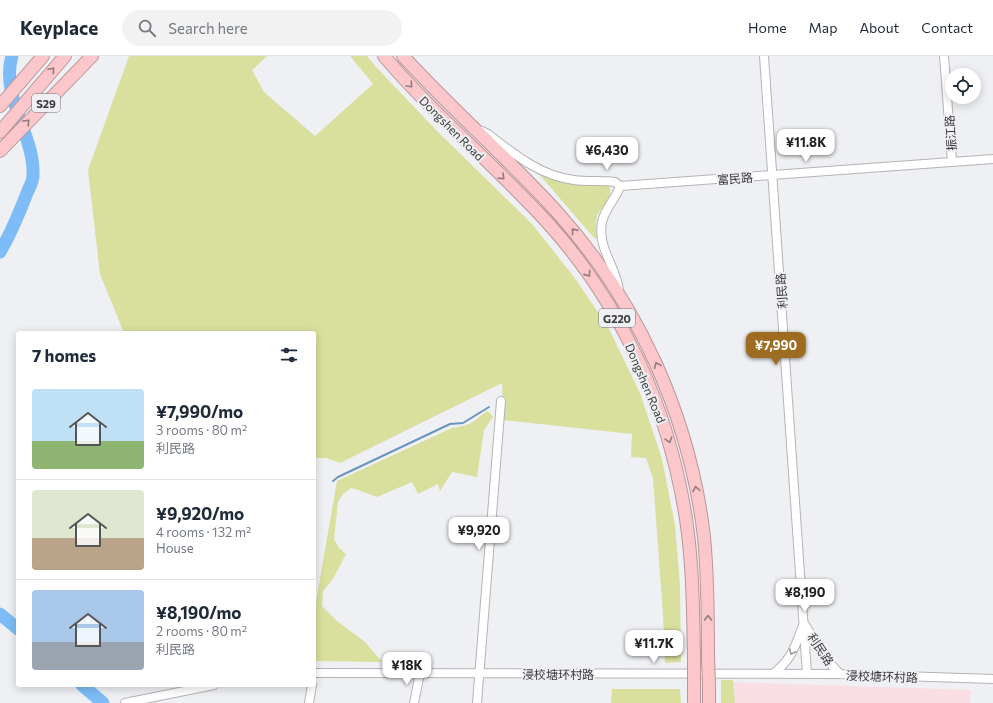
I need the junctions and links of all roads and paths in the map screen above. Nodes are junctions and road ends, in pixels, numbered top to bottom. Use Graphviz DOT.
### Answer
graph roads {
  1 [pos="43,56"];
  2 [pos="65,56"];
  3 [pos="92,56"];
  4 [pos="384,56"];
  5 [pos="403,56"];
  6 [pos="764,56"];
  7 [pos="944,56"];
  8 [pos="0,106"];
  9 [pos="472,127"];
  10 [pos="0,132"];
  11 [pos="0,151"];
  12 [pos="993,159"];
  13 [pos="952,162"];
  14 [pos="773,175"];
  15 [pos="620,186"];
  16 [pos="619,294"];
  17 [pos="501,401"];
  18 [pos="804,623"];
  19 [pos="316,673"];
  20 [pos="420,673"];
  21 [pos="479,674"];
  22 [pos="773,674"];
  23 [pos="807,674"];
  24 [pos="840,674"];
  25 [pos="993,680"];
  26 [pos="204,687"];
  27 [pos="312,687"];
  28 [pos="125,703"];
  29 [pos="308,703"];
  30 [pos="414,703"];
  31 [pos="477,703"];
  32 [pos="694,703"];
  33 [pos="709,703"];
  1 -- 8 [label="highway, S29"];
  10 -- 2 [label="highway, one-way"];
  11 -- 3 [label="highway, S29, one-way"];
  4 -- 32 [label="highway, Dongshen Road / G220, one-way, bridge"];
  5 -- 9 [label="highway, Dongshen Road / G220"];
  6 -- 14 [label="street, 利民路"];
  7 -- 13 [label="street, 振江路"];
  9 -- 15 [label="street, 富民路"];
  16 -- 9 [label="highway, Dongshen Road / G220, one-way"];
  12 -- 13 [label="street, 富民路"];
  13 -- 14 [label="street, 富民路"];
  14 -- 15 [label="street, 富民路"];
  14 -- 18 [label="street, 利民路"];
  15 -- 16 [label="street"];
  33 -- 16 [label="highway, Dongshen Road / G220, one-way, bridge"];
  17 -- 21 [label="street"];
  18 -- 22 [label="street, 利民路, one-way"];
  18 -- 23 [label="street, 利民路"];
  18 -- 24 [label="street, 利民路"];
  19 -- 20 [label="street, 浸校塘环村路"];
  20 -- 21 [label="street, 浸校塘环村路"];
  20 -- 30 [label="street"];
  21 -- 22 [label="street, 浸校塘环村路"];
  21 -- 31 [label="street"];
  22 -- 23 [label="street, 浸校塘环村路"];
  23 -- 24 [label="street, 浸校塘环村路"];
  24 -- 25 [label="street, 浸校塘环村路"];
  26 -- 28 [label="street"];
  27 -- 29 [label="street"];
}
